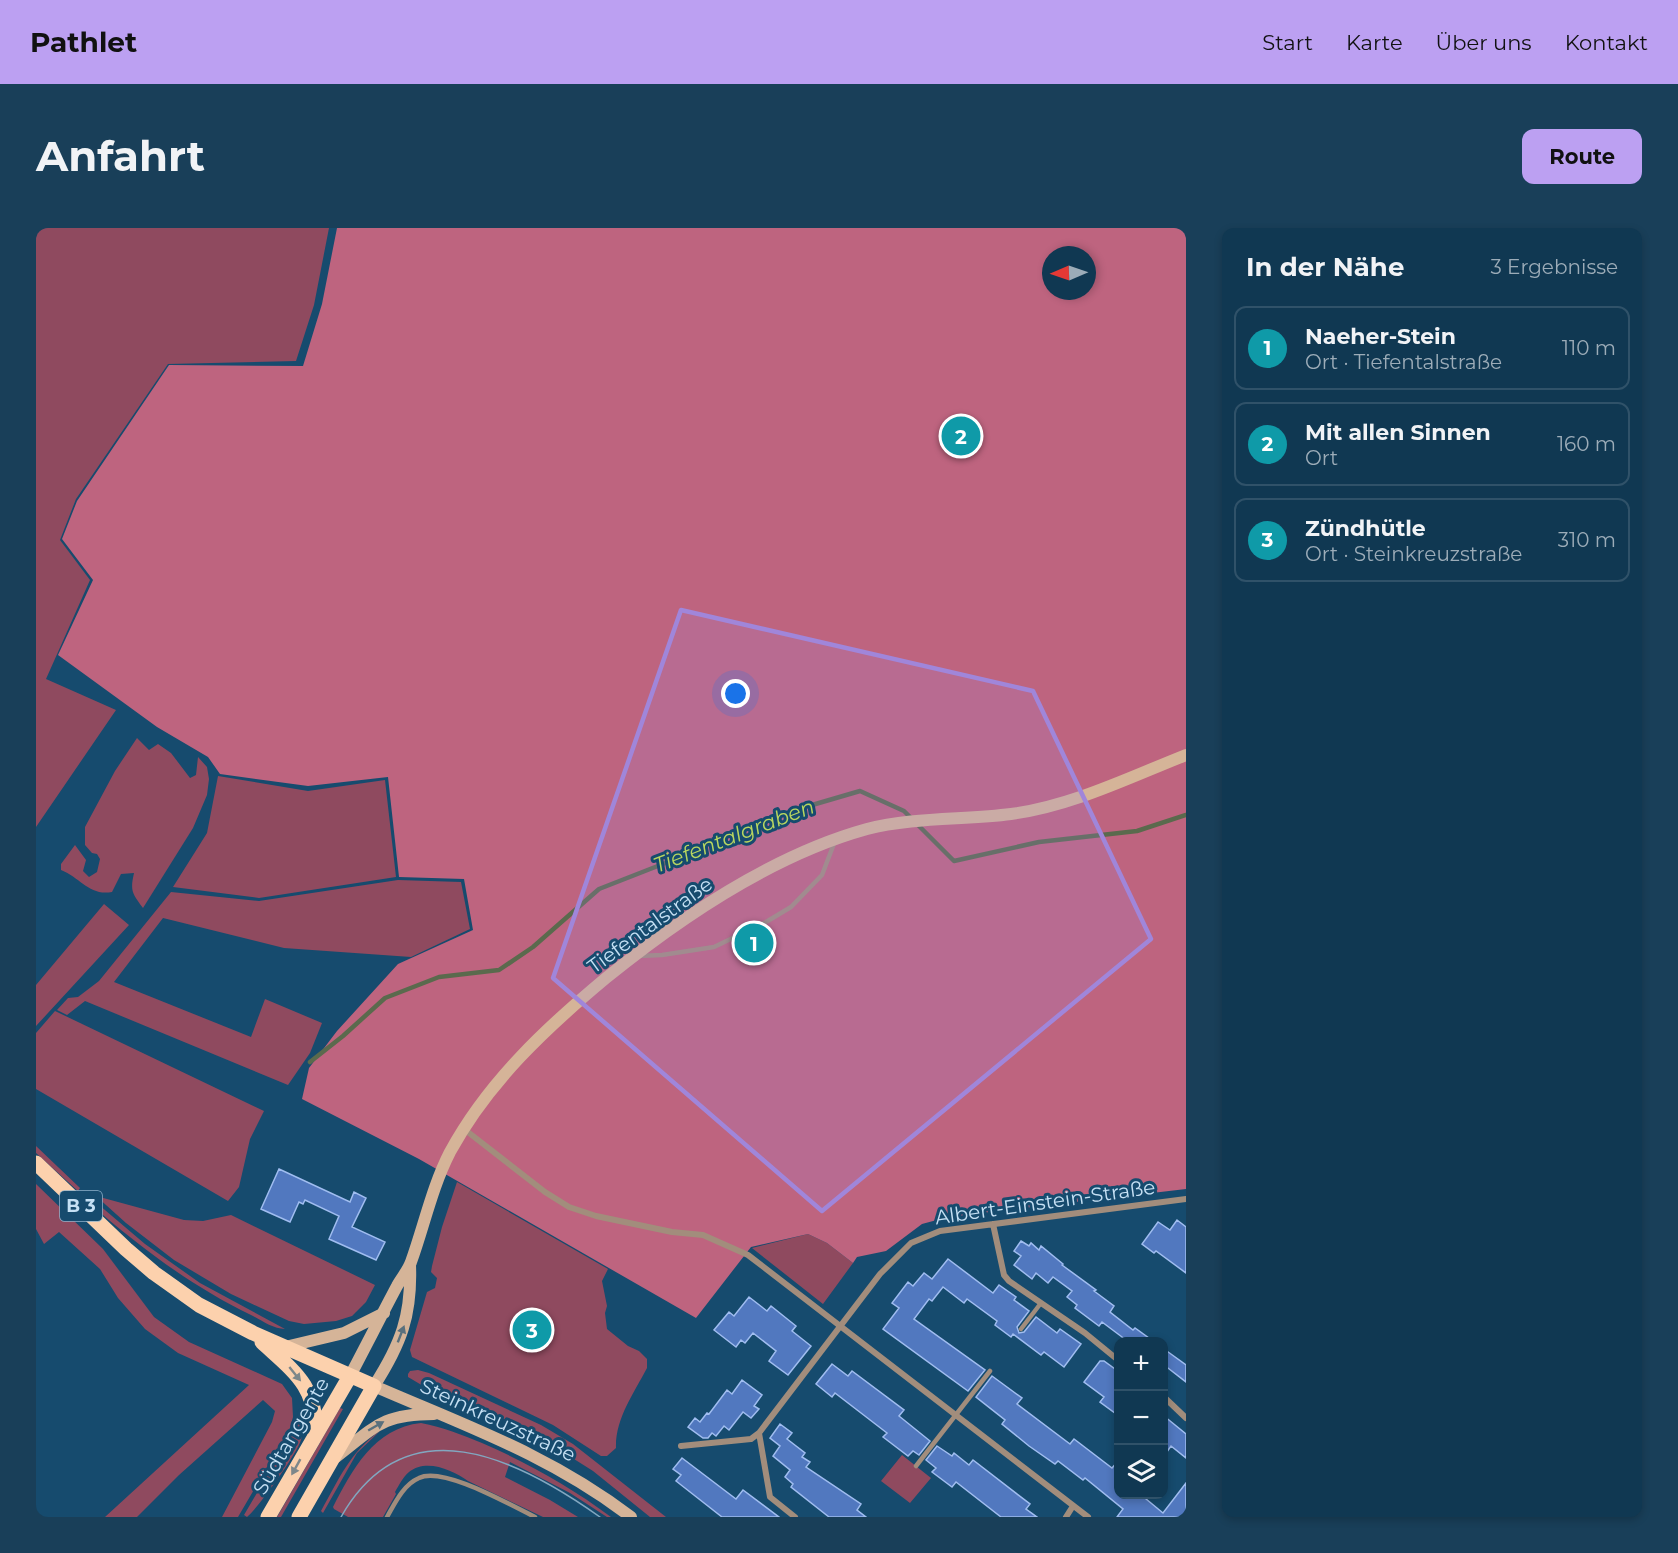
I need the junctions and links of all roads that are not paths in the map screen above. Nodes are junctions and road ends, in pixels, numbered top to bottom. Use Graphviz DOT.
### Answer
graph roads {
  1 [pos="1186,755"];
  2 [pos="836,839"];
  3 [pos="633,956"];
  4 [pos="464,1129"];
  5 [pos="36,1163"];
  6 [pos="1186,1199"];
  7 [pos="993,1224"];
  8 [pos="410,1265"];
  9 [pos="1041,1303"];
  10 [pos="384,1313"];
  11 [pos="840,1324"];
  12 [pos="1021,1329"];
  13 [pos="253,1333"];
  14 [pos="285,1347"];
  15 [pos="1114,1356"];
  16 [pos="990,1371"];
  17 [pos="350,1376"];
  18 [pos="374,1386"];
  19 [pos="1168,1401"];
  20 [pos="441,1414"];
  21 [pos="956,1414"];
  22 [pos="1186,1418"];
  23 [pos="759,1433"];
  24 [pos="314,1435"];
  25 [pos="681,1446"];
  26 [pos="330,1462"];
  27 [pos="916,1466"];
  28 [pos="1073,1506"];
  29 [pos="268,1517"];
  30 [pos="299,1517"];
  31 [pos="387,1517"];
  32 [pos="535,1517"];
  33 [pos="630,1517"];
  34 [pos="795,1517"];
  35 [pos="1065,1517"];
  36 [pos="1088,1517"];
  1 -- 2 [label="street, Tiefentalstraße"];
  2 -- 3 [label="street, Tiefentalstraße"];
  2 -- 3 [label="lane"];
  3 -- 4 [label="street, Tiefentalstraße"];
  4 -- 8 [label="street, Tiefentalstraße"];
  4 -- 11 [label="street"];
  5 -- 13 [label="main road, B 3"];
  6 -- 7 [label="street, Albert-Einstein-Straße"];
  7 -- 9 [label="street"];
  7 -- 11 [label="street, Albert-Einstein-Straße"];
  8 -- 10 [label="street, Tiefentalstraße"];
  18 -- 8 [label="street, Tiefentalstraße, one-way"];
  9 -- 12 [label="lane"];
  9 -- 15 [label="street"];
  10 -- 14 [label="street"];
  10 -- 17 [label="street, Tiefentalstraße"];
  11 -- 21 [label="street"];
  11 -- 23 [label="street, Albert-Einstein-Straße"];
  13 -- 14 [label="main road, B 3"];
  13 -- 24 [label="main road, one-way"];
  14 -- 17 [label="main road, B 3"];
  16 -- 21 [label="lane"];
  17 -- 18 [label="main road, B 3"];
  17 -- 24 [label="main road, Südtangente"];
  18 -- 20 [label="street, Steinkreuzstraße"];
  18 -- 26 [label="main road"];
  19 -- 22 [label="street"];
  26 -- 20 [label="street, one-way"];
  20 -- 33 [label="street, Steinkreuzstraße"];
  21 -- 27 [label="lane"];
  21 -- 28 [label="street"];
  23 -- 25 [label="street"];
  23 -- 34 [label="street"];
  24 -- 29 [label="main road, Südtangente, one-way"];
  26 -- 30 [label="main road"];
  28 -- 35 [label="street"];
  28 -- 36 [label="street"];
  31 -- 32 [label="lane"];
}
